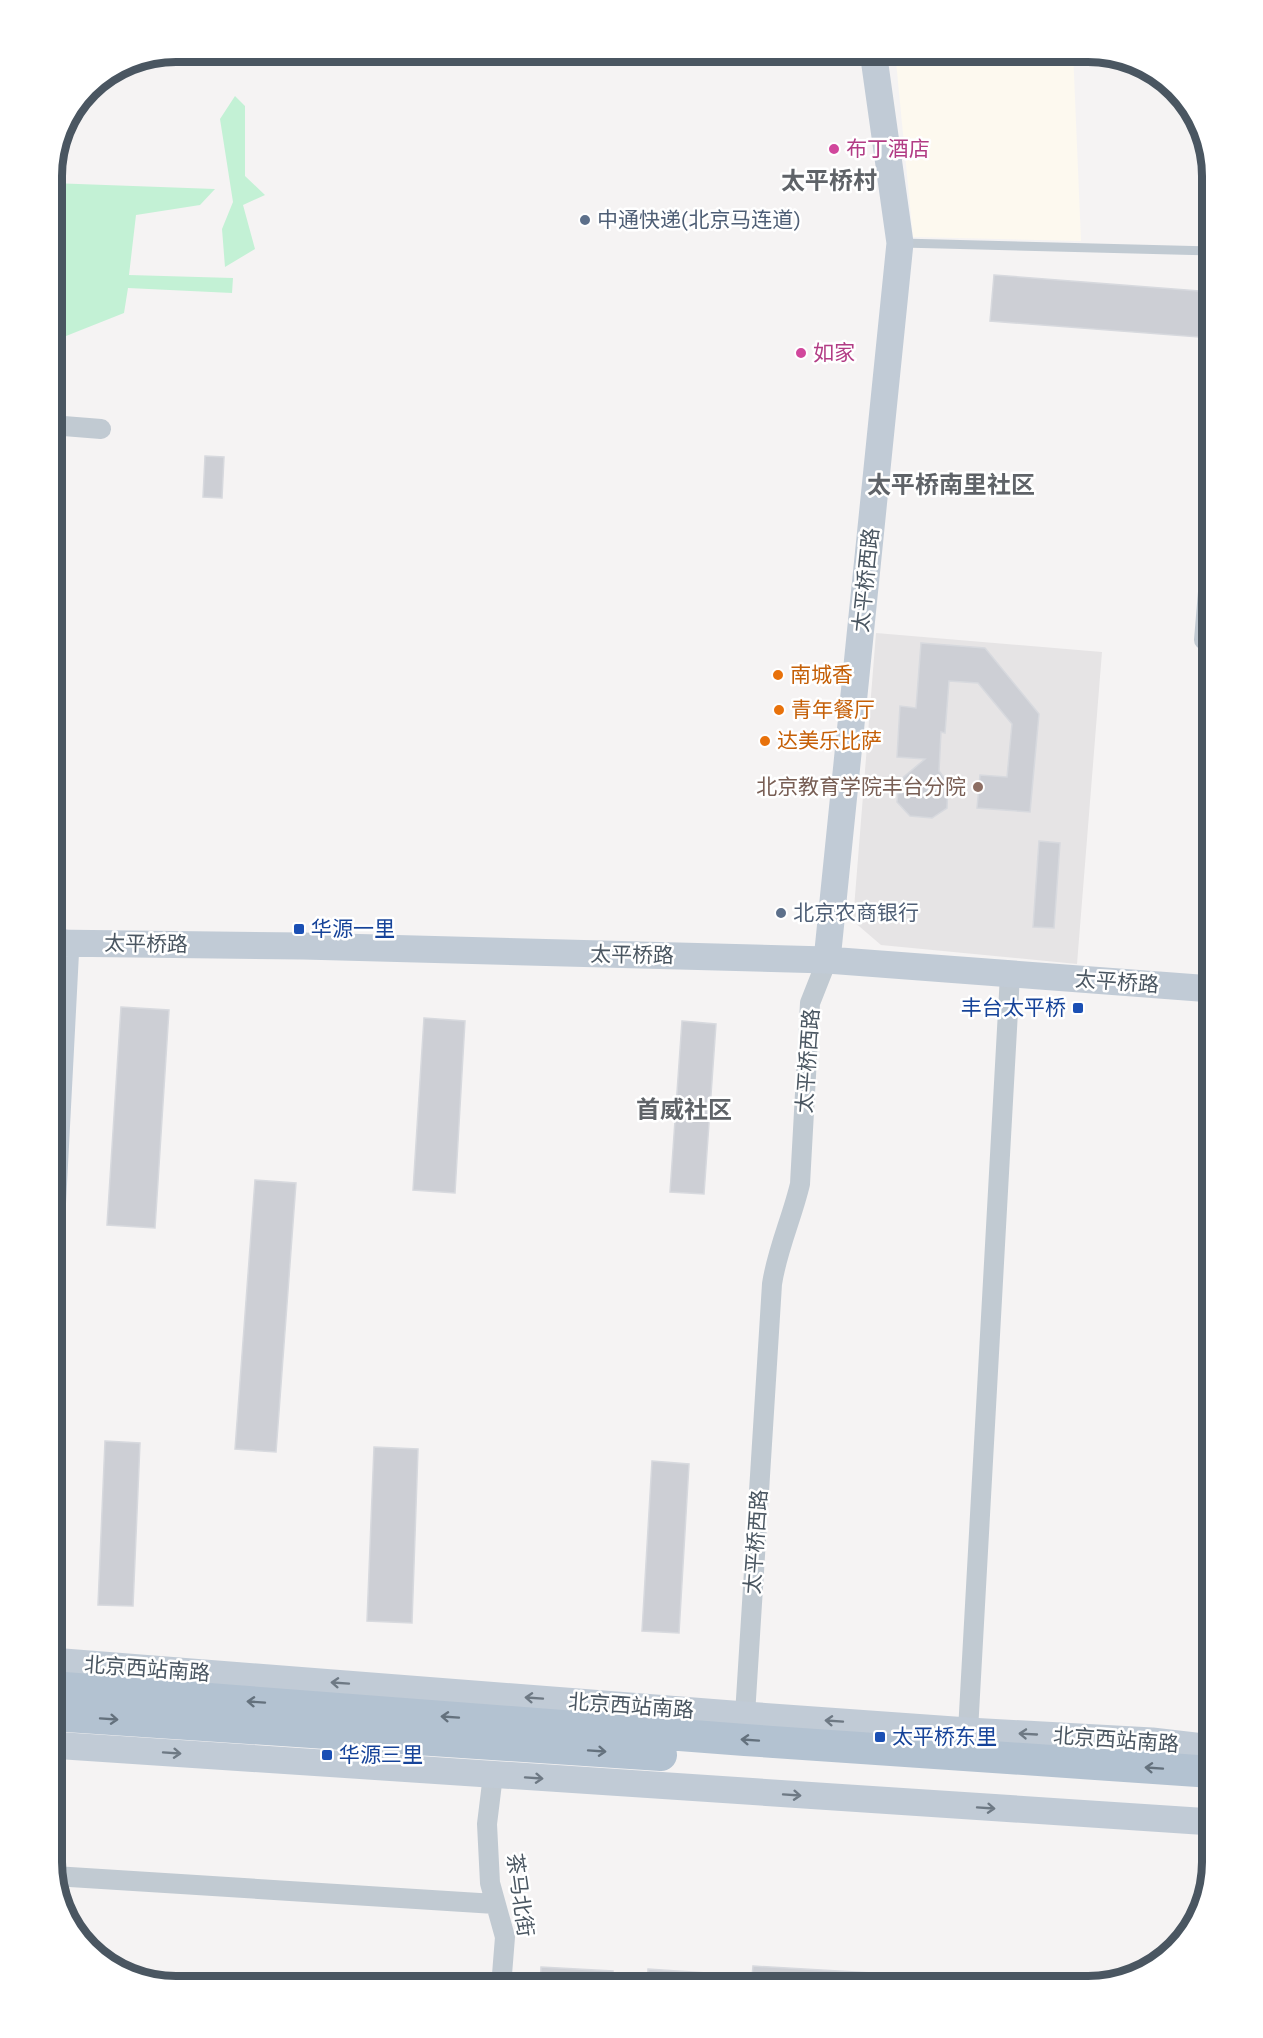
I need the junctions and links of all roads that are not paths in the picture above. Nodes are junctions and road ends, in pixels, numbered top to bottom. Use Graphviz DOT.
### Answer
graph roads {
  1 [pos="875,62"];
  2 [pos="900,243"];
  3 [pos="1202,251"];
  4 [pos="62,427"];
  5 [pos="101,429"];
  6 [pos="62,943"];
  7 [pos="827,960"];
  8 [pos="1010,975"];
  9 [pos="1202,988"];
  10 [pos="62,1662"];
  11 [pos="62,1688"];
  12 [pos="745,1715"];
  13 [pos="62,1716"];
  14 [pos="968,1731"];
  15 [pos="62,1746"];
  16 [pos="1202,1747"];
  17 [pos="1202,1771"];
  18 [pos="493,1775"];
  19 [pos="1202,1792"];
  20 [pos="1202,1821"];
  21 [pos="62,1877"];
  22 [pos="495,1904"];
  23 [pos="502,1976"];
  1 -- 2 [label="street, 太平桥西路"];
  2 -- 3 [label="lane"];
  2 -- 7 [label="street, 太平桥西路"];
  4 -- 5 [label="street"];
  6 -- 7 [label="street, 太平桥路"];
  7 -- 8 [label="street, 太平桥路"];
  7 -- 12 [label="street, 太平桥西路"];
  8 -- 9 [label="street, 太平桥路"];
  8 -- 14 [label="street"];
  12 -- 10 [label="street, 北京西站南路, one-way"];
  17 -- 11 [label="main road, 北京西站南路, one-way"];
  14 -- 12 [label="street, 北京西站南路, one-way"];
  13 -- 19 [label="main road, one-way"];
  16 -- 14 [label="street, 北京西站南路, one-way"];
  15 -- 18 [label="street, one-way"];
  18 -- 20 [label="street, one-way"];
  18 -- 22 [label="street, 茶马北街"];
  21 -- 22 [label="street"];
  22 -- 23 [label="street, 茶马北街"];
}
